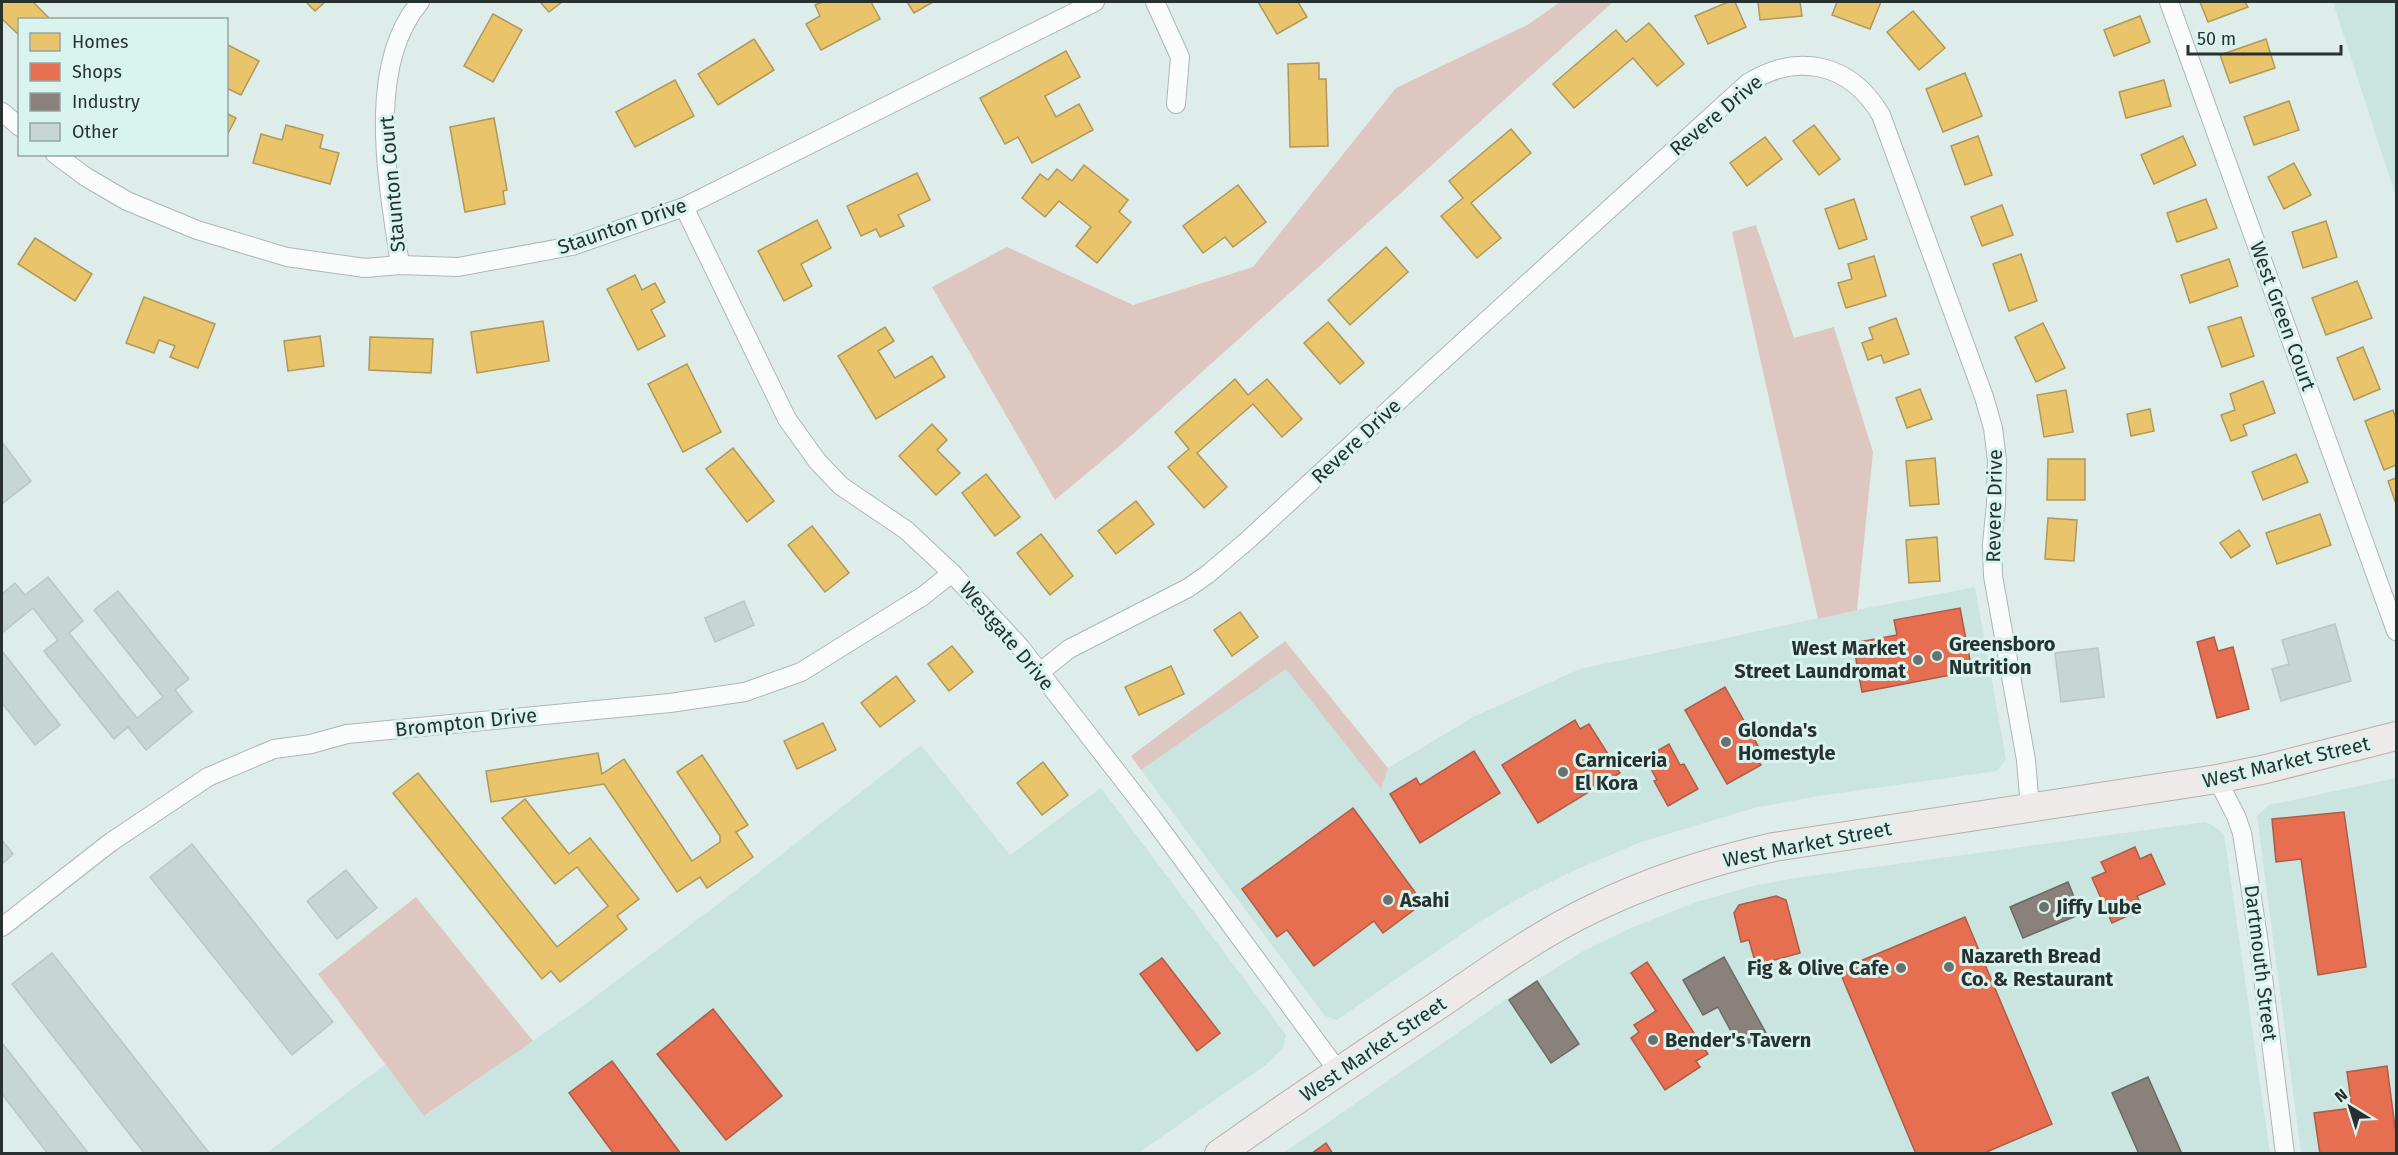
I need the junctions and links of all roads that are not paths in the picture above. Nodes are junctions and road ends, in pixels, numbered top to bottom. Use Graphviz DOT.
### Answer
graph roads {
  1 [pos="420,2"];
  2 [pos="1095,2"];
  3 [pos="1155,2"];
  4 [pos="2169,2"];
  5 [pos="1176,104"];
  6 [pos="2,112"];
  7 [pos="18,125"];
  8 [pos="59,156"];
  9 [pos="684,207"];
  10 [pos="400,265"];
  11 [pos="952,573"];
  12 [pos="2397,631"];
  13 [pos="1039,673"];
  14 [pos="2397,736"];
  15 [pos="2217,778"];
  16 [pos="2031,808"];
  17 [pos="2,927"];
  18 [pos="1338,1071"];
  19 [pos="1219,1154"];
  20 [pos="2285,1154"];
  1 -- 10 [label="street, Staunton Court"];
  2 -- 9 [label="street, Staunton Drive"];
  3 -- 5 [label="street"];
  4 -- 12 [label="street, West Green Court"];
  6 -- 7 [label="street"];
  8 -- 10 [label="street, Staunton Drive"];
  9 -- 10 [label="street, Staunton Drive"];
  9 -- 11 [label="street, Westgate Drive"];
  11 -- 13 [label="street, Westgate Drive"];
  11 -- 17 [label="street, Brompton Drive"];
  13 -- 16 [label="street, Revere Drive"];
  13 -- 18 [label="street, Westgate Drive"];
  14 -- 15 [label="main road, West Market Street"];
  15 -- 16 [label="main road, West Market Street"];
  15 -- 20 [label="street, Dartmouth Street"];
  16 -- 18 [label="main road, West Market Street"];
  18 -- 19 [label="main road, West Market Street"];
}
